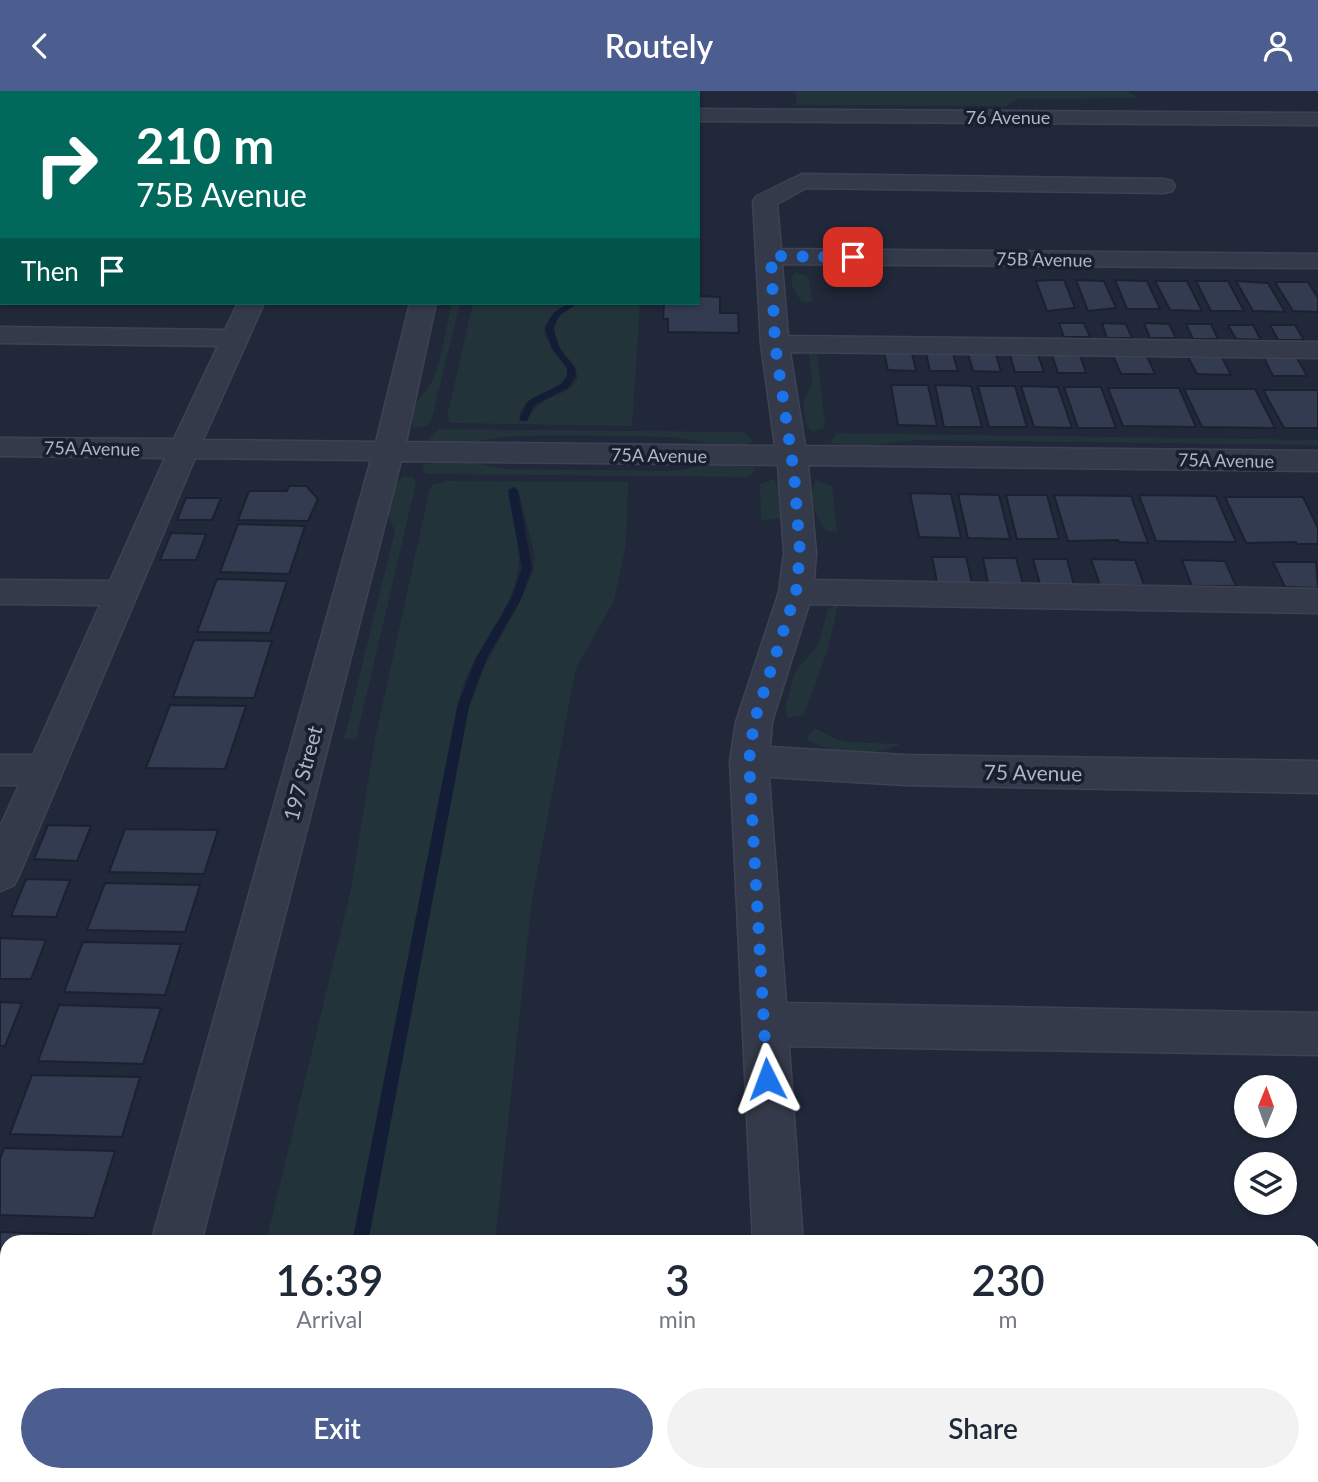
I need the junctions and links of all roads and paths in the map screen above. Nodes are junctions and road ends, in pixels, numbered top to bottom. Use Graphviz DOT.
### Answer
graph roads {
  1 [pos="700,115"];
  2 [pos="1318,119"];
  3 [pos="1164,186"];
  4 [pos="771,256"];
  5 [pos="1318,261"];
  6 [pos="250,305"];
  7 [pos="423,305"];
  8 [pos="0,335"];
  9 [pos="234,338"];
  10 [pos="775,344"];
  11 [pos="1318,350"];
  12 [pos="0,447"];
  13 [pos="185,449"];
  14 [pos="389,450"];
  15 [pos="792,456"];
  16 [pos="1318,461"];
  17 [pos="0,592"];
  18 [pos="796,592"];
  19 [pos="121,593"];
  20 [pos="1318,601"];
  21 [pos="749,761"];
  22 [pos="0,769"];
  23 [pos="45,770"];
  24 [pos="1318,777"];
  25 [pos="0,873"];
  26 [pos="764,1024"];
  27 [pos="1318,1034"];
  28 [pos="178,1235"];
  29 [pos="777,1235"];
  1 -- 2 [label="street, 76 Avenue"];
  3 -- 4 [label="street"];
  4 -- 5 [label="street, 75B Avenue"];
  4 -- 10 [label="street"];
  6 -- 9 [label="street"];
  7 -- 14 [label="street, 197 Street"];
  8 -- 9 [label="street"];
  9 -- 13 [label="street"];
  10 -- 11 [label="street"];
  10 -- 15 [label="street"];
  12 -- 13 [label="street, 75A Avenue"];
  13 -- 14 [label="street, 75A Avenue"];
  13 -- 19 [label="street"];
  14 -- 15 [label="street, 75A Avenue"];
  14 -- 28 [label="street, 197 Street"];
  15 -- 16 [label="street, 75A Avenue"];
  15 -- 18 [label="street"];
  17 -- 19 [label="street"];
  18 -- 20 [label="street"];
  18 -- 21 [label="street"];
  19 -- 23 [label="street"];
  21 -- 24 [label="street, 75 Avenue"];
  21 -- 26 [label="street"];
  22 -- 23 [label="street"];
  23 -- 25 [label="street"];
  26 -- 27 [label="street"];
  26 -- 29 [label="street"];
}
